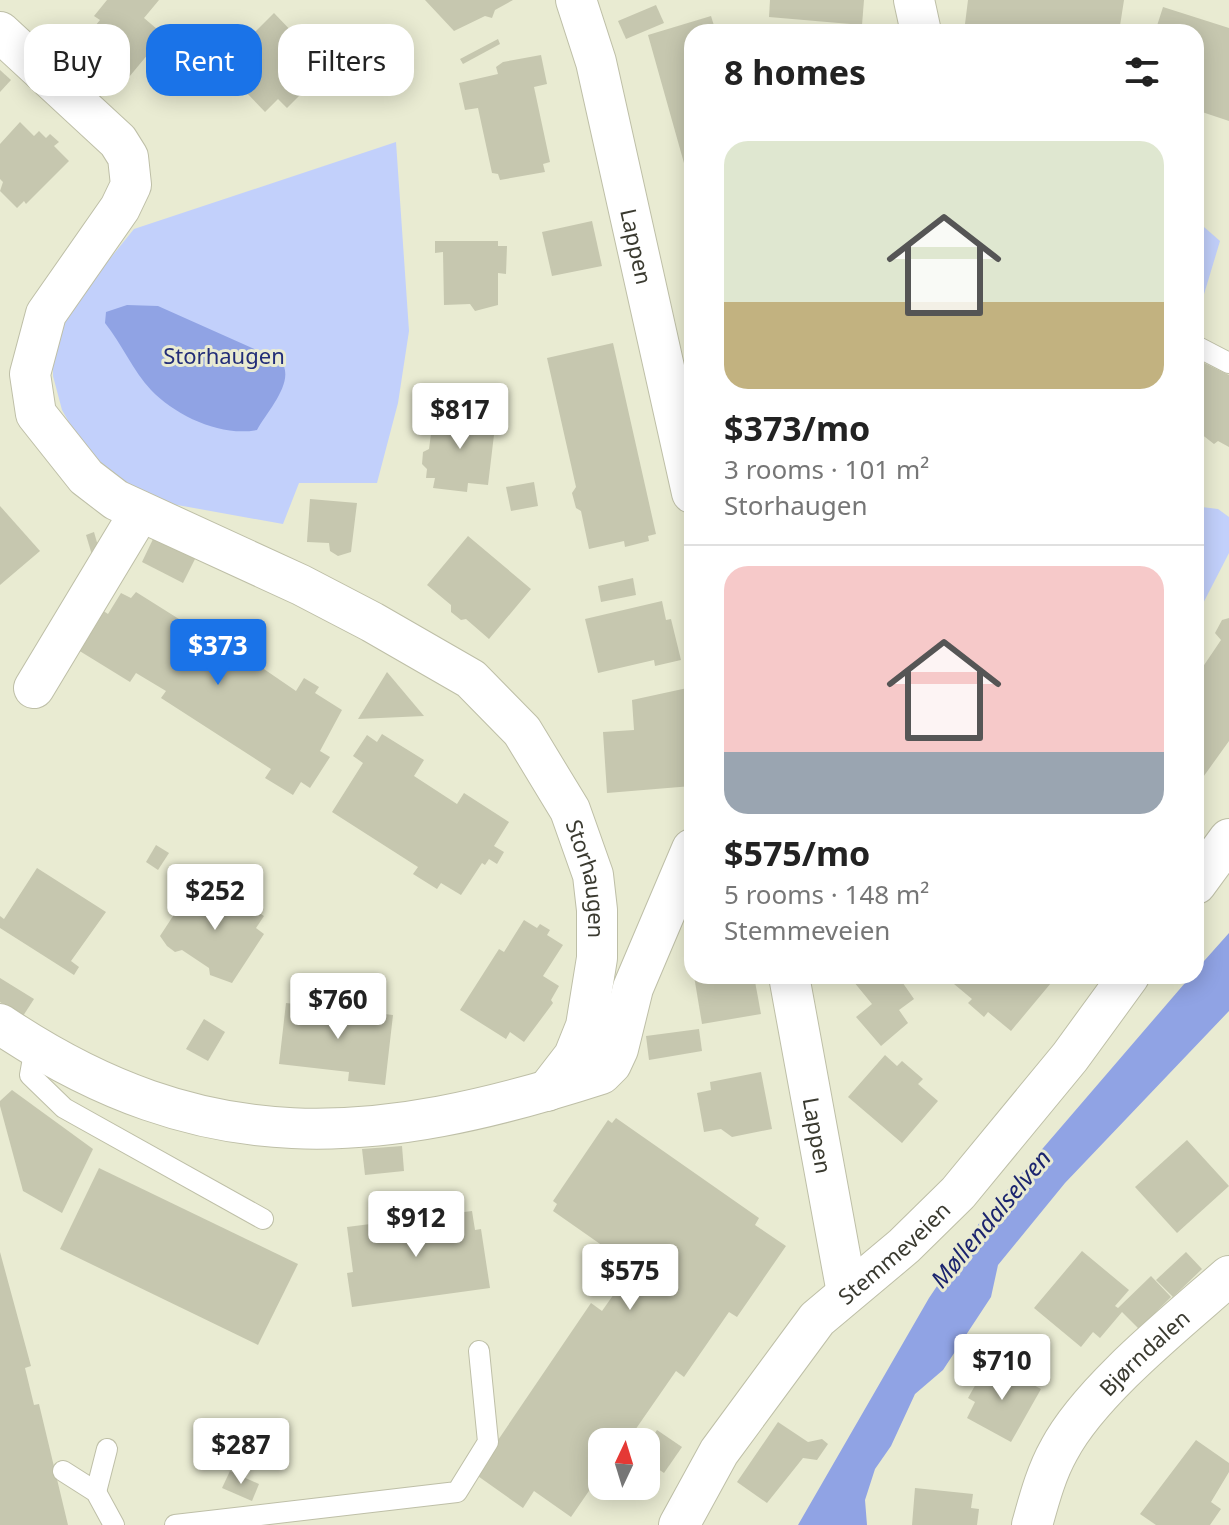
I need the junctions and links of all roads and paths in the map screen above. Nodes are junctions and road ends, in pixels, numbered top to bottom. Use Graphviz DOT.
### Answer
graph roads {
  1 [pos="576,0"];
  2 [pos="914,0"];
  3 [pos="919,24"];
  4 [pos="0,32"];
  5 [pos="1204,350"];
  6 [pos="1229,363"];
  7 [pos="684,457"];
  8 [pos="140,512"];
  9 [pos="34,688"];
  10 [pos="1229,839"];
  11 [pos="684,868"];
  12 [pos="1204,873"];
  13 [pos="790,984"];
  14 [pos="1116,984"];
  15 [pos="0,1024"];
  16 [pos="35,1047"];
  17 [pos="547,1091"];
  18 [pos="263,1219"];
  19 [pos="1229,1276"];
  20 [pos="847,1293"];
  21 [pos="479,1351"];
  22 [pos="107,1449"];
  23 [pos="63,1471"];
  24 [pos="96,1492"];
  25 [pos="114,1525"];
  26 [pos="175,1525"];
  27 [pos="679,1525"];
  28 [pos="1032,1525"];
  1 -- 7 [label="street, Lappen"];
  2 -- 3 [label="street"];
  4 -- 8 [label="street, Storhaugen"];
  5 -- 6 [label="lane"];
  8 -- 9 [label="street"];
  8 -- 17 [label="street, Storhaugen"];
  10 -- 12 [label="street"];
  11 -- 17 [label="street"];
  13 -- 20 [label="street, Lappen"];
  14 -- 20 [label="street, Stemmeveien"];
  15 -- 16 [label="street"];
  16 -- 17 [label="street"];
  16 -- 18 [label="lane"];
  19 -- 28 [label="street, Bjørndalen"];
  20 -- 27 [label="street, Stemmeveien"];
  21 -- 26 [label="lane"];
  22 -- 24 [label="lane"];
  23 -- 24 [label="lane"];
  24 -- 25 [label="lane"];
}
